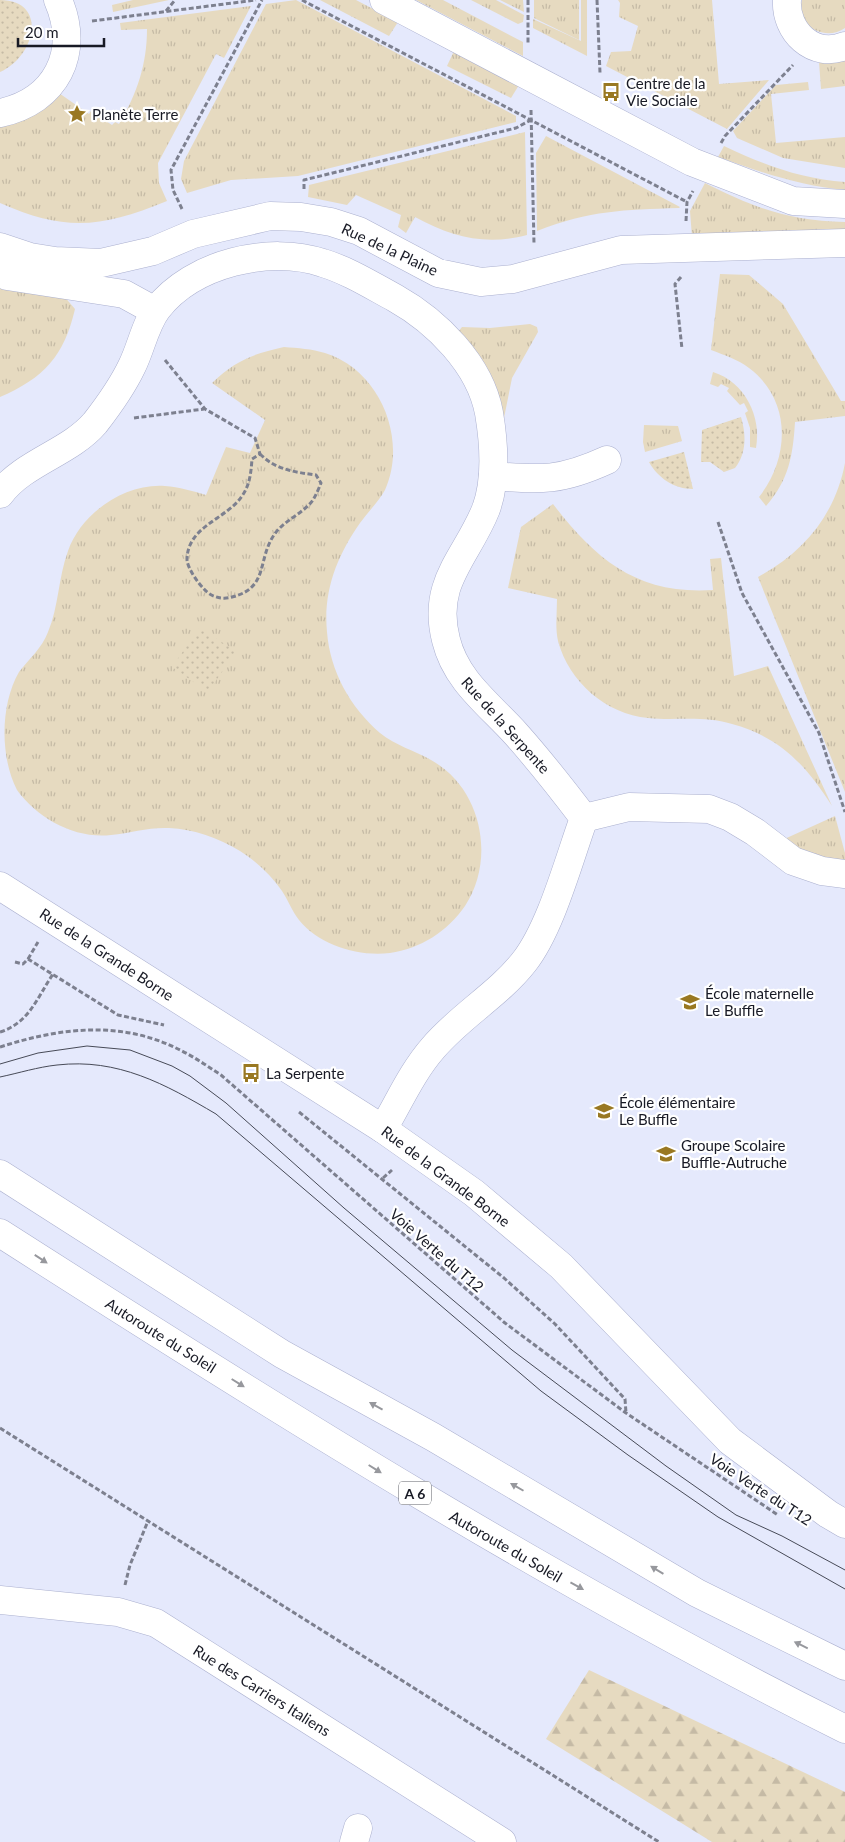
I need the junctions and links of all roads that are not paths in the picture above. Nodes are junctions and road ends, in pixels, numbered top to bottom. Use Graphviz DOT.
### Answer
graph roads {
  1 [pos="384,0"];
  2 [pos="787,0"];
  3 [pos="62,12"];
  4 [pos="845,46"];
  5 [pos="0,113"];
  6 [pos="845,204"];
  7 [pos="845,243"];
  8 [pos="0,247"];
  9 [pos="0,272"];
  10 [pos="151,320"];
  11 [pos="606,460"];
  12 [pos="493,476"];
  13 [pos="0,494"];
  14 [pos="584,818"];
  15 [pos="845,874"];
  16 [pos="0,886"];
  17 [pos="383,1129"];
  18 [pos="0,1174"];
  19 [pos="0,1233"];
  20 [pos="845,1524"];
  21 [pos="0,1600"];
  22 [pos="845,1666"];
  23 [pos="845,1729"];
  24 [pos="502,1842"];
  1 -- 6 [label="main road"];
  2 -- 4 [label="main road"];
  3 -- 5 [label="main road"];
  7 -- 8 [label="main road, Rue de la Plaine"];
  9 -- 10 [label="main road"];
  10 -- 12 [label="main road, Rue de la Serpente"];
  10 -- 13 [label="main road, Rue de la Serpente"];
  11 -- 12 [label="main road"];
  12 -- 14 [label="main road, Rue de la Serpente"];
  14 -- 15 [label="main road"];
  14 -- 17 [label="main road"];
  16 -- 17 [label="main road, Rue de la Grande Borne"];
  17 -- 20 [label="main road, Rue de la Grande Borne"];
  22 -- 18 [label="main road, one-way"];
  19 -- 23 [label="main road, Autoroute du Soleil / A 6, one-way"];
  21 -- 24 [label="main road, Rue des Carriers Italiens"];
}
